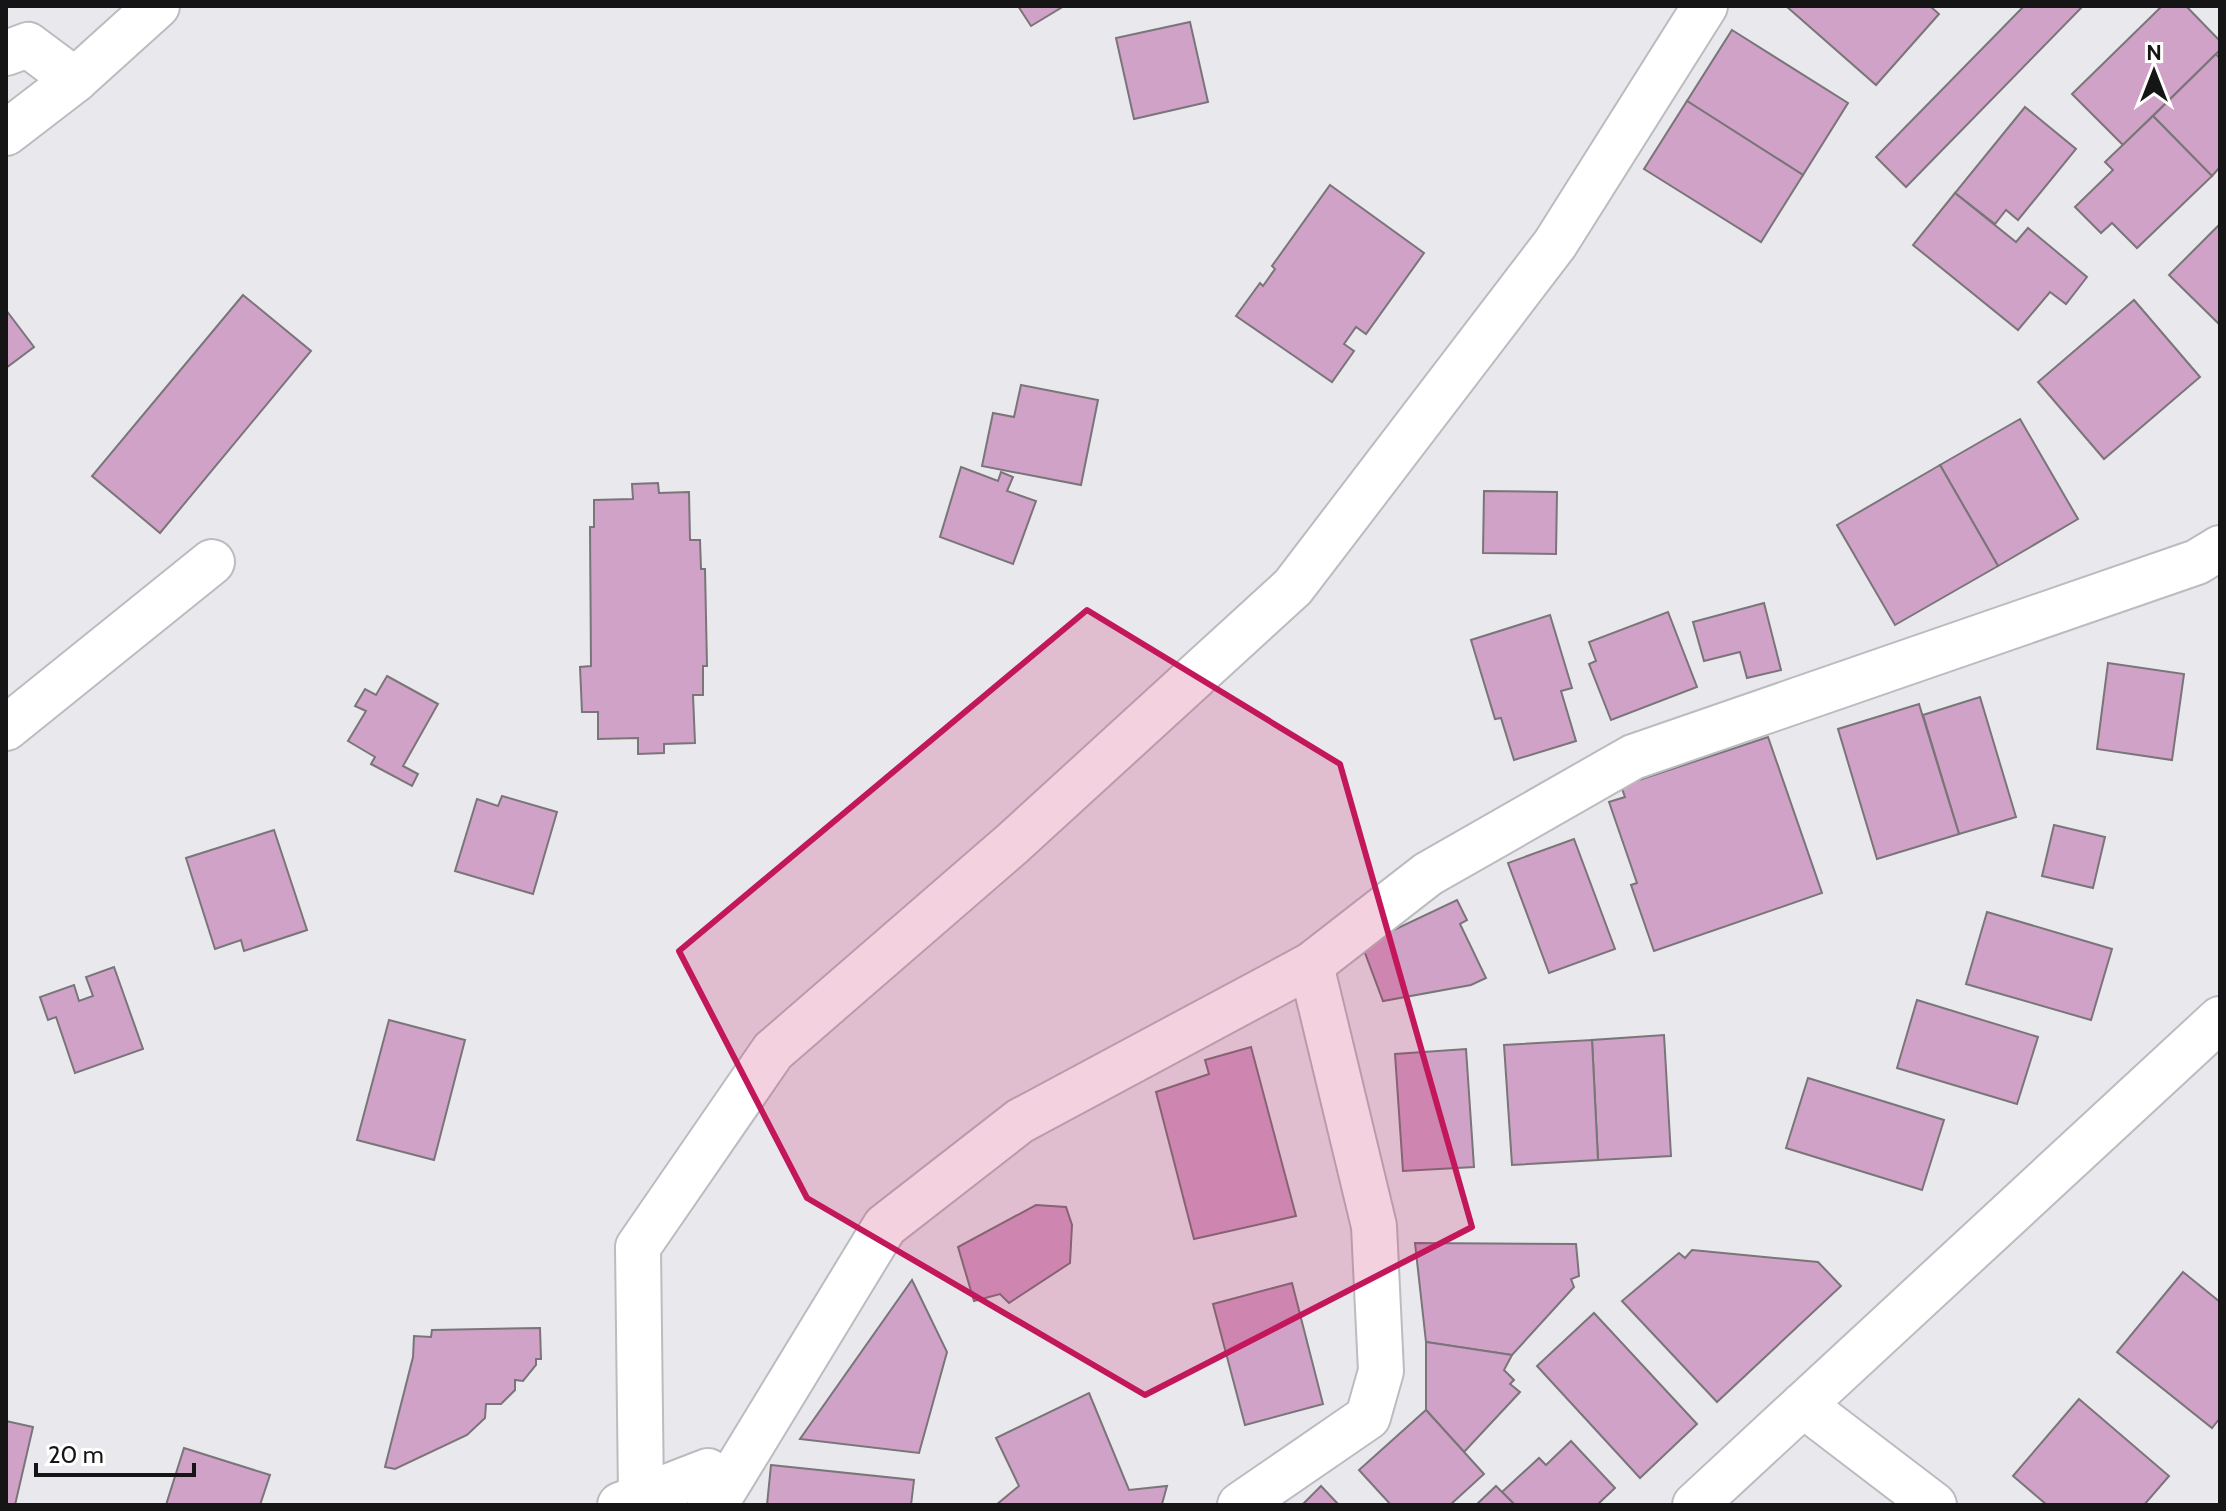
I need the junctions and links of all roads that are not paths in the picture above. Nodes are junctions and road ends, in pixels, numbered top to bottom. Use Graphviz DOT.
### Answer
graph roads {
  1 [pos="157,6"];
  2 [pos="1705,6"];
  3 [pos="6,53"];
  4 [pos="75,80"];
  5 [pos="6,133"];
  6 [pos="2220,548"];
  7 [pos="212,562"];
  8 [pos="6,728"];
  9 [pos="1311,965"];
  10 [pos="2212,1033"];
  11 [pos="1803,1405"];
  12 [pos="631,1501"];
  13 [pos="713,1505"];
  14 [pos="1240,1505"];
  15 [pos="1695,1505"];
  16 [pos="1934,1505"];
  1 -- 4 [label="street"];
  2 -- 12 [label="street"];
  3 -- 4 [label="street"];
  4 -- 5 [label="street"];
  6 -- 9 [label="street"];
  7 -- 8 [label="street"];
  9 -- 13 [label="street"];
  9 -- 14 [label="street"];
  10 -- 11 [label="street"];
  11 -- 15 [label="street"];
  11 -- 16 [label="street"];
  12 -- 13 [label="street"];
}
